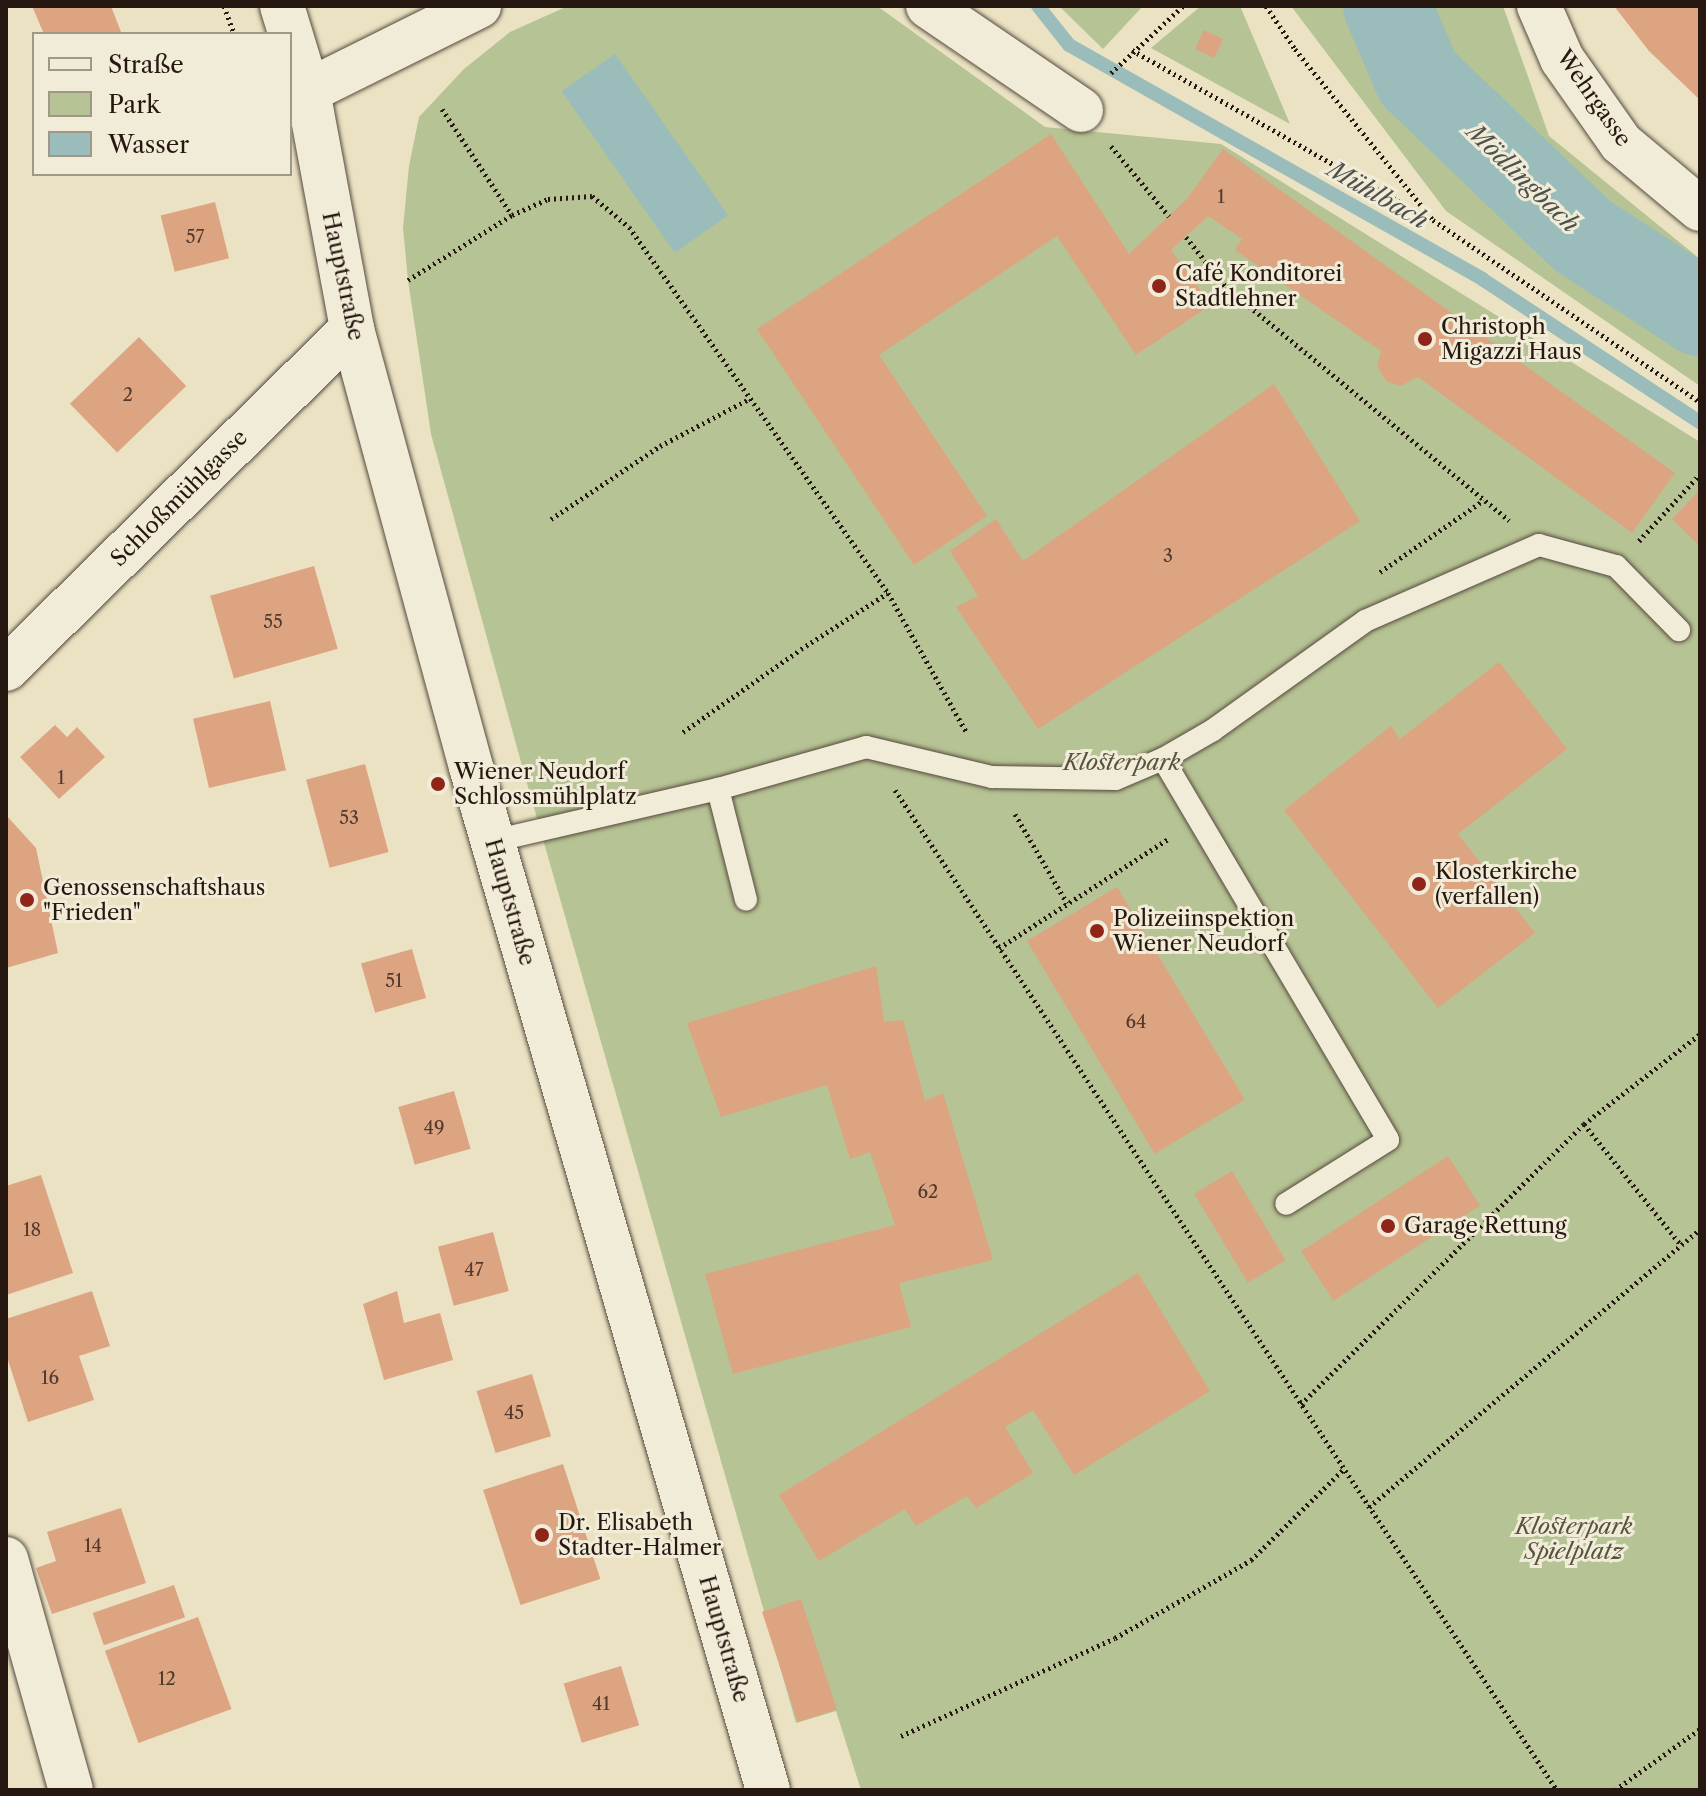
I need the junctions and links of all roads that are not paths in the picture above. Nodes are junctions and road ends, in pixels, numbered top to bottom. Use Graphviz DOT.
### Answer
graph roads {
  1 [pos="282,6"];
  2 [pos="479,6"];
  3 [pos="928,6"];
  4 [pos="1539,6"];
  5 [pos="290,32"];
  6 [pos="292,39"];
  7 [pos="308,91"];
  8 [pos="1094,94"];
  9 [pos="1700,209"];
  10 [pos="352,329"];
  11 [pos="1679,630"];
  12 [pos="6,669"];
  13 [pos="1163,759"];
  14 [pos="718,789"];
  15 [pos="493,841"];
  16 [pos="746,900"];
  17 [pos="1286,1204"];
  18 [pos="6,1559"];
  19 [pos="71,1790"];
  20 [pos="768,1790"];
  1 -- 5 [label="street, Hauptstraße"];
  2 -- 7 [label="street"];
  3 -- 8 [label="street"];
  4 -- 9 [label="street, Wehrgasse"];
  6 -- 7 [label="street, Hauptstraße"];
  7 -- 10 [label="street, Hauptstraße"];
  10 -- 12 [label="street, Schloßmühlgasse"];
  10 -- 15 [label="street, Hauptstraße"];
  11 -- 13 [label="lane"];
  13 -- 14 [label="lane"];
  13 -- 17 [label="lane"];
  14 -- 15 [label="lane"];
  14 -- 16 [label="lane"];
  15 -- 20 [label="street, Hauptstraße"];
  18 -- 19 [label="street"];
}
